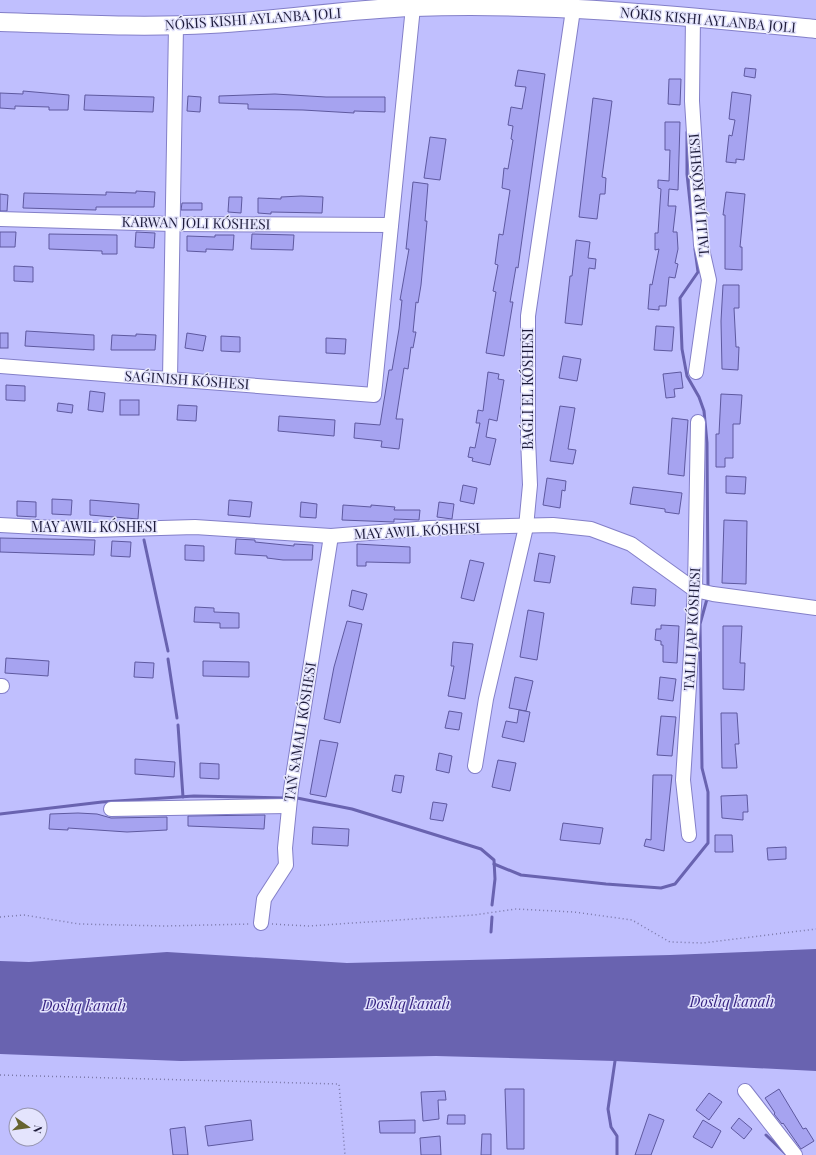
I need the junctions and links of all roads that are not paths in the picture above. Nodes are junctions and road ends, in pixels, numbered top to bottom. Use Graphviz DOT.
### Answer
graph roads {
  1 [pos="413,7"];
  2 [pos="573,10"];
  3 [pos="693,17"];
  4 [pos="0,22"];
  5 [pos="176,26"];
  6 [pos="816,29"];
  7 [pos="0,219"];
  8 [pos="172,224"];
  9 [pos="391,225"];
  10 [pos="0,366"];
  11 [pos="696,372"];
  12 [pos="170,379"];
  13 [pos="698,422"];
  14 [pos="0,525"];
  15 [pos="526,527"];
  16 [pos="331,536"];
  17 [pos="695,590"];
  18 [pos="816,608"];
  19 [pos="475,766"];
  20 [pos="289,806"];
  21 [pos="111,809"];
  22 [pos="689,836"];
  23 [pos="261,923"];
  24 [pos="745,1091"];
  25 [pos="795,1155"];
  1 -- 2 [label="main road"];
  1 -- 5 [label="main road"];
  1 -- 9 [label="street"];
  2 -- 3 [label="main road"];
  2 -- 15 [label="street"];
  3 -- 6 [label="main road"];
  3 -- 11 [label="street"];
  4 -- 5 [label="main road"];
  5 -- 8 [label="street"];
  7 -- 8 [label="street"];
  8 -- 9 [label="street"];
  8 -- 12 [label="street"];
  9 -- 12 [label="street"];
  10 -- 12 [label="street"];
  13 -- 17 [label="street"];
  14 -- 16 [label="street"];
  15 -- 16 [label="street"];
  15 -- 17 [label="street"];
  15 -- 19 [label="street"];
  16 -- 20 [label="street"];
  17 -- 18 [label="street"];
  17 -- 22 [label="street"];
  20 -- 21 [label="street"];
  20 -- 23 [label="street"];
  24 -- 25 [label="street"];
}
